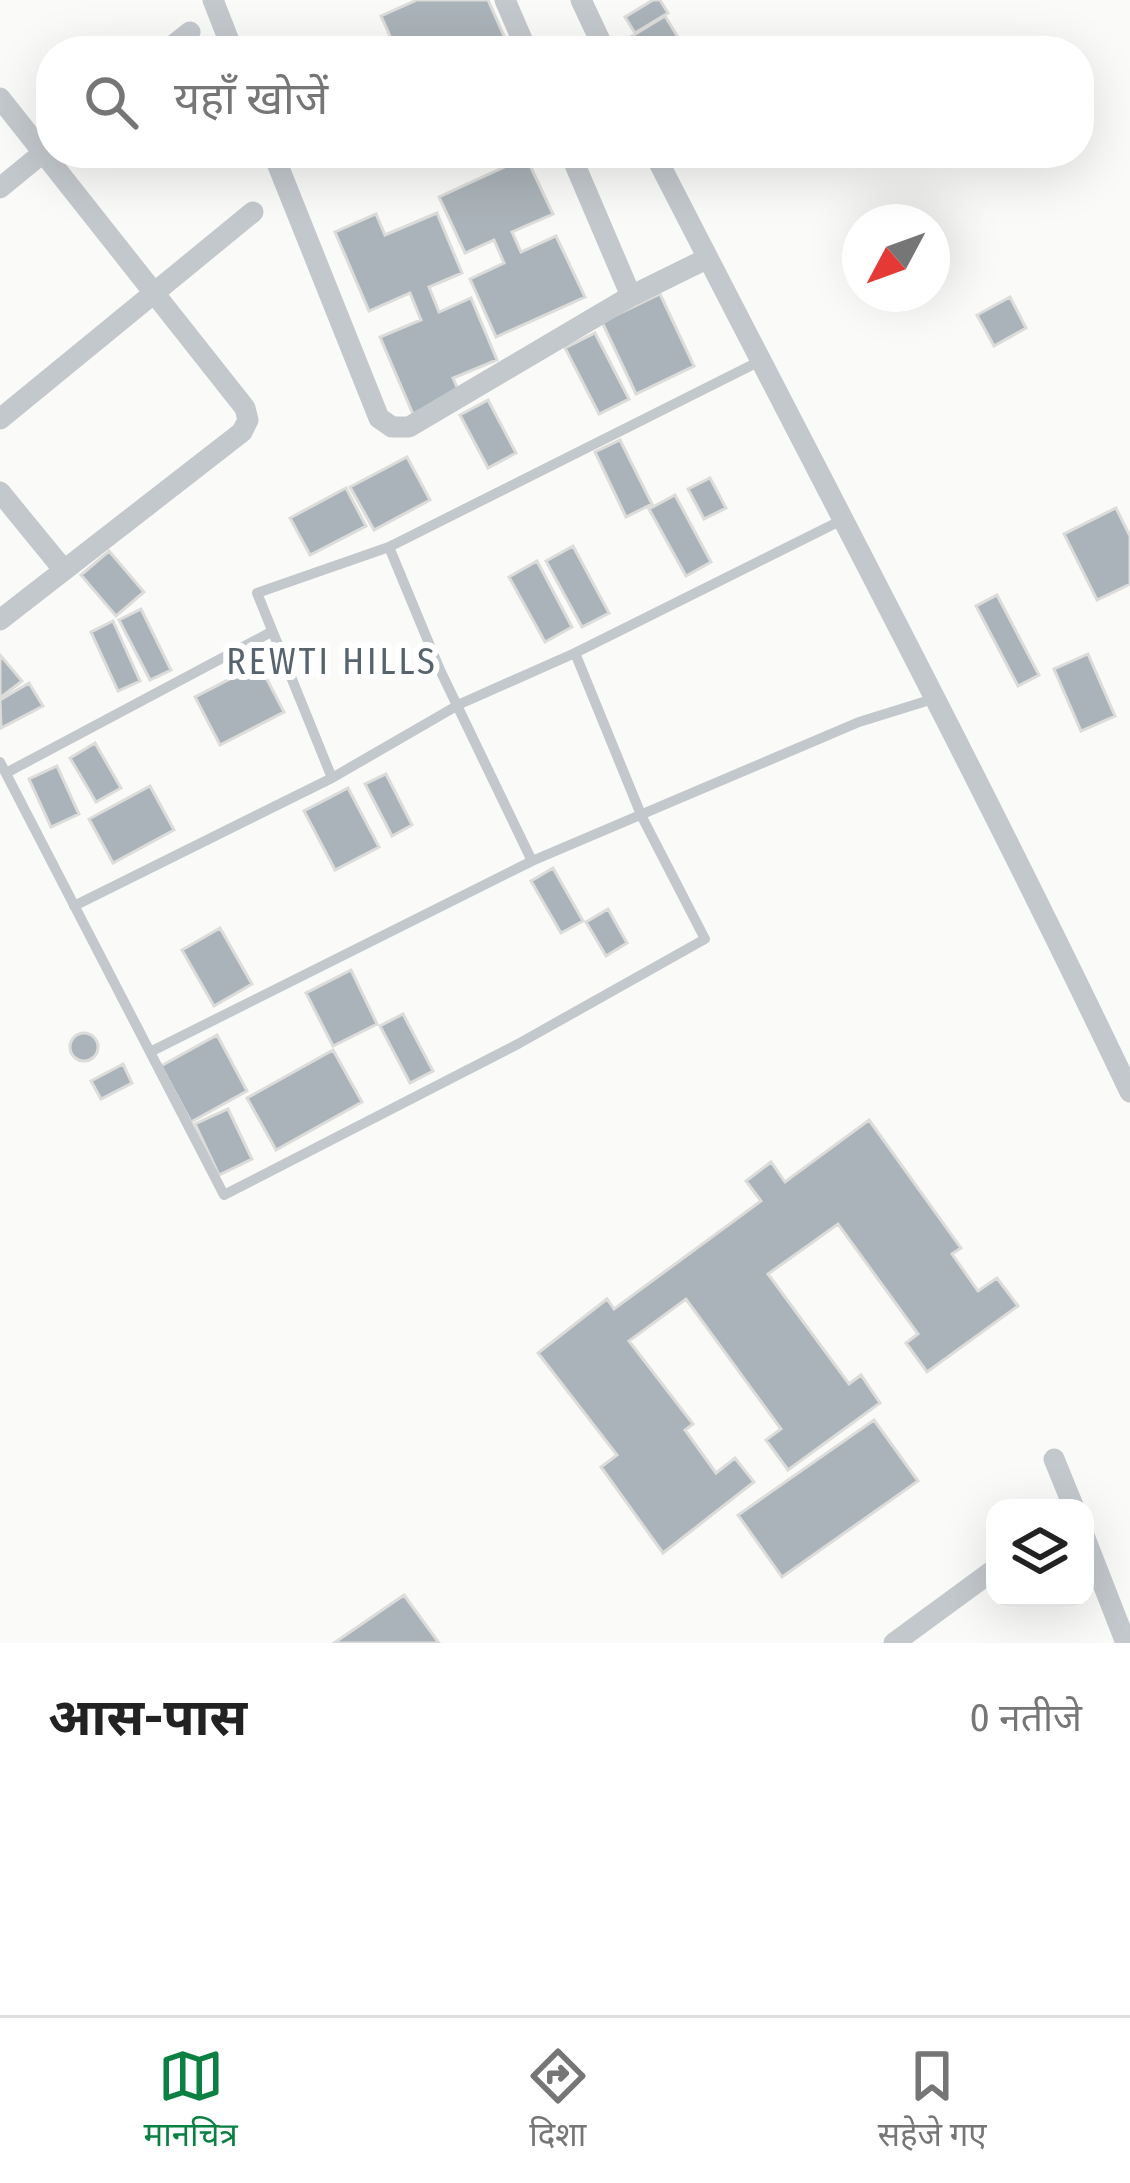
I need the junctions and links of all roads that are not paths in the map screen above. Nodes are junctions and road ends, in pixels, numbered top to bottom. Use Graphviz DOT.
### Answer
graph roads {
  1 [pos="213,0"];
  2 [pos="505,0"];
  3 [pos="581,0"];
  4 [pos="190,32"];
  5 [pos="185,36"];
  6 [pos="227,36"];
  7 [pos="521,36"];
  8 [pos="598,36"];
  9 [pos="0,98"];
  10 [pos="36,139"];
  11 [pos="36,158"];
  12 [pos="59,168"];
  13 [pos="279,168"];
  14 [pos="576,168"];
  15 [pos="663,168"];
  16 [pos="0,188"];
  17 [pos="253,212"];
  18 [pos="708,258"];
  19 [pos="155,296"];
  20 [pos="631,296"];
  21 [pos="760,361"];
  22 [pos="4,408"];
  23 [pos="0,493"];
  24 [pos="842,520"];
  25 [pos="389,547"];
  26 [pos="63,569"];
  27 [pos="0,620"];
  28 [pos="271,632"];
  29 [pos="575,653"];
  30 [pos="933,699"];
  31 [pos="460,704"];
  32 [pos="3,768"];
  33 [pos="332,778"];
  34 [pos="642,817"];
  35 [pos="532,861"];
  36 [pos="74,906"];
  37 [pos="150,1052"];
  38 [pos="1130,1092"];
  39 [pos="1054,1459"];
  40 [pos="1070,1499"];
  41 [pos="1094,1561"];
  42 [pos="986,1576"];
  43 [pos="894,1643"];
  44 [pos="1126,1643"];
  1 -- 6 [label="street"];
  2 -- 7 [label="street"];
  3 -- 8 [label="street"];
  4 -- 5 [label="street"];
  9 -- 10 [label="street"];
  11 -- 16 [label="street"];
  12 -- 19 [label="street"];
  13 -- 20 [label="street"];
  14 -- 20 [label="street"];
  15 -- 18 [label="street"];
  17 -- 19 [label="street"];
  18 -- 20 [label="street"];
  18 -- 21 [label="street"];
  19 -- 22 [label="street"];
  19 -- 26 [label="street"];
  21 -- 24 [label="street"];
  21 -- 25 [label="lane"];
  23 -- 26 [label="street"];
  24 -- 29 [label="lane"];
  24 -- 30 [label="street"];
  25 -- 28 [label="lane"];
  25 -- 31 [label="lane"];
  26 -- 27 [label="street"];
  28 -- 32 [label="lane"];
  28 -- 33 [label="lane"];
  29 -- 31 [label="lane"];
  29 -- 34 [label="lane"];
  30 -- 34 [label="lane"];
  30 -- 38 [label="street"];
  31 -- 33 [label="lane"];
  31 -- 35 [label="lane"];
  32 -- 36 [label="lane"];
  33 -- 36 [label="lane"];
  34 -- 35 [label="lane"];
  34 -- 37 [label="lane"];
  35 -- 37 [label="lane"];
  36 -- 37 [label="lane"];
  39 -- 40 [label="street"];
  41 -- 44 [label="street"];
  42 -- 43 [label="street"];
}
